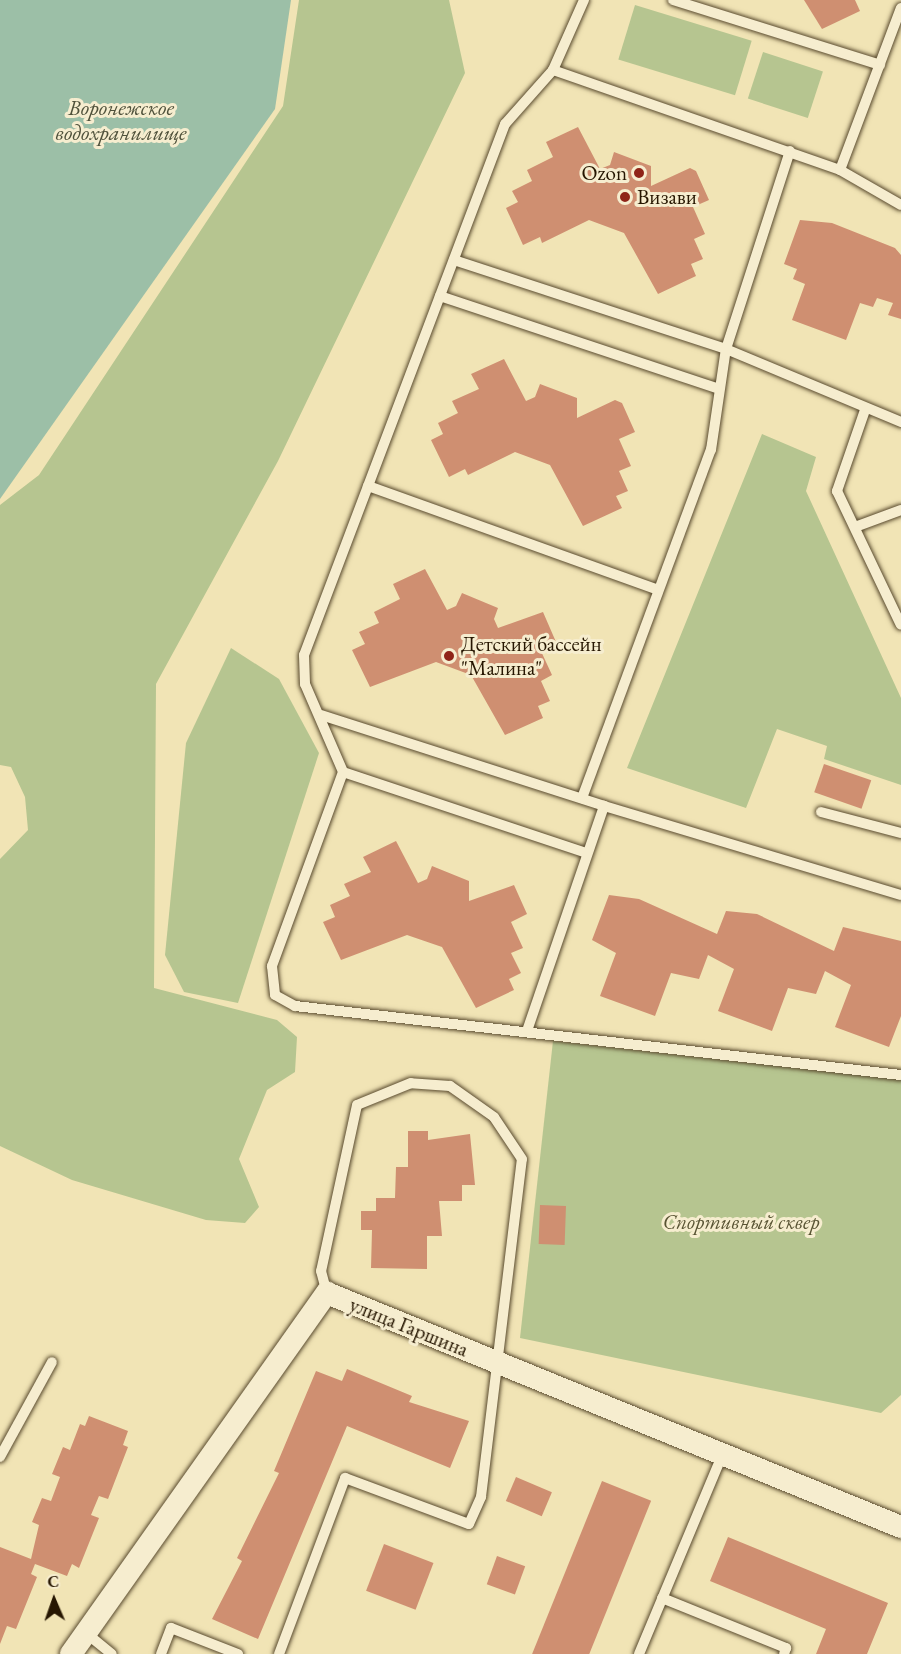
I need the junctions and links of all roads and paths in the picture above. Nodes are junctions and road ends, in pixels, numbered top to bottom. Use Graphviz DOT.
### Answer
graph roads {
  1 [pos="584,0"];
  2 [pos="673,0"];
  3 [pos="901,8"];
  4 [pos="880,65"];
  5 [pos="554,70"];
  6 [pos="790,152"];
  7 [pos="840,170"];
  8 [pos="901,205"];
  9 [pos="454,260"];
  10 [pos="440,296"];
  11 [pos="726,349"];
  12 [pos="716,388"];
  13 [pos="865,410"];
  14 [pos="901,422"];
  15 [pos="368,486"];
  16 [pos="901,510"];
  17 [pos="855,527"];
  18 [pos="658,590"];
  19 [pos="901,625"];
  20 [pos="321,715"];
  21 [pos="343,772"];
  22 [pos="582,798"];
  23 [pos="604,806"];
  24 [pos="821,812"];
  25 [pos="901,833"];
  26 [pos="587,853"];
  27 [pos="901,894"];
  28 [pos="527,1031"];
  29 [pos="901,1075"];
  30 [pos="327,1293"];
  31 [pos="52,1362"];
  32 [pos="495,1362"];
  33 [pos="722,1456"];
  34 [pos="0,1457"];
  35 [pos="901,1527"];
  36 [pos="663,1598"];
  37 [pos="86,1634"];
  38 [pos="71,1654"];
  39 [pos="112,1654"];
  40 [pos="161,1654"];
  41 [pos="238,1654"];
  42 [pos="279,1654"];
  43 [pos="639,1654"];
  44 [pos="784,1654"];
  1 -- 5 [label="lane"];
  2 -- 4 [label="lane"];
  3 -- 4 [label="lane"];
  4 -- 7 [label="lane"];
  5 -- 6 [label="lane"];
  5 -- 9 [label="lane"];
  6 -- 7 [label="lane"];
  6 -- 11 [label="lane"];
  7 -- 8 [label="lane"];
  9 -- 10 [label="lane"];
  9 -- 11 [label="lane"];
  10 -- 12 [label="lane"];
  10 -- 15 [label="lane"];
  11 -- 12 [label="lane"];
  11 -- 13 [label="lane"];
  12 -- 18 [label="lane"];
  13 -- 14 [label="lane"];
  13 -- 17 [label="lane"];
  15 -- 18 [label="lane"];
  15 -- 20 [label="lane"];
  16 -- 17 [label="lane"];
  17 -- 19 [label="lane"];
  18 -- 22 [label="lane"];
  20 -- 21 [label="lane"];
  20 -- 22 [label="lane"];
  21 -- 26 [label="lane"];
  21 -- 28 [label="lane"];
  22 -- 23 [label="lane"];
  23 -- 26 [label="lane"];
  23 -- 27 [label="lane"];
  24 -- 25 [label="lane"];
  26 -- 28 [label="lane"];
  28 -- 29 [label="lane"];
  30 -- 32 [label="street, улица Гаршина"];
  30 -- 32 [label="lane"];
  30 -- 37 [label="street, улица Гаршина"];
  31 -- 34 [label="lane"];
  32 -- 33 [label="street, улица Гаршина"];
  32 -- 42 [label="lane"];
  33 -- 35 [label="street, улица Гаршина"];
  33 -- 36 [label="lane"];
  36 -- 43 [label="lane"];
  36 -- 44 [label="lane"];
  37 -- 38 [label="street, улица Гаршина"];
  37 -- 39 [label="lane"];
  40 -- 41 [label="lane"];
}
